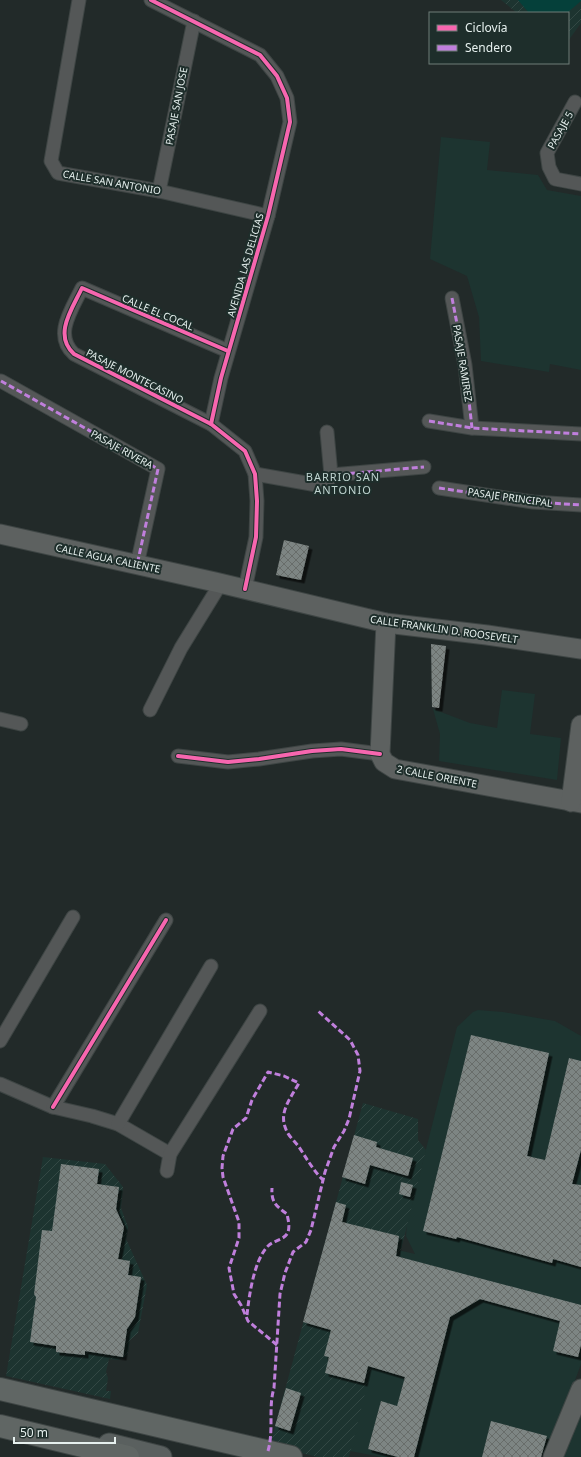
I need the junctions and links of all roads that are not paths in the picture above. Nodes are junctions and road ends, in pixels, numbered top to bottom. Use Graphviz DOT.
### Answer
graph roads {
  1 [pos="79,0"];
  2 [pos="151,0"];
  3 [pos="194,21"];
  4 [pos="575,102"];
  5 [pos="581,184"];
  6 [pos="159,190"];
  7 [pos="268,216"];
  8 [pos="82,288"];
  9 [pos="452,298"];
  10 [pos="228,351"];
  11 [pos="1,382"];
  12 [pos="430,421"];
  13 [pos="211,424"];
  14 [pos="472,428"];
  15 [pos="327,432"];
  16 [pos="581,434"];
  17 [pos="424,467"];
  18 [pos="255,474"];
  19 [pos="331,475"];
  20 [pos="439,488"];
  21 [pos="581,505"];
  22 [pos="0,534"];
  23 [pos="137,565"];
  24 [pos="218,583"];
  25 [pos="245,589"];
  26 [pos="386,623"];
  27 [pos="581,649"];
  28 [pos="150,710"];
  29 [pos="0,719"];
  30 [pos="21,724"];
  31 [pos="581,725"];
  32 [pos="380,754"];
  33 [pos="178,756"];
  34 [pos="576,802"];
  35 [pos="73,917"];
  36 [pos="166,920"];
  37 [pos="211,966"];
  38 [pos="260,1010"];
  39 [pos="0,1041"];
  40 [pos="0,1084"];
  41 [pos="53,1107"];
  42 [pos="118,1124"];
  43 [pos="170,1154"];
  44 [pos="167,1171"];
  45 [pos="0,1389"];
  46 [pos="581,1389"];
  47 [pos="0,1395"];
  48 [pos="0,1418"];
  49 [pos="0,1426"];
  50 [pos="128,1457"];
  51 [pos="161,1457"];
  52 [pos="252,1457"];
  53 [pos="291,1457"];
  54 [pos="553,1457"];
  1 -- 6 [label="street, CALLE SAN ANTONIO"];
  2 -- 3 [label="street, AVENIDA LAS DELICIAS"];
  3 -- 6 [label="street, PASAJE SAN JOSE"];
  3 -- 7 [label="street, AVENIDA LAS DELICIAS"];
  4 -- 5 [label="street, PASAJE 5"];
  6 -- 7 [label="street, CALLE SAN ANTONIO"];
  7 -- 10 [label="street, AVENIDA LAS DELICIAS"];
  8 -- 10 [label="street, CALLE EL COCAL"];
  8 -- 13 [label="street, PASAJE MONTECASINO"];
  9 -- 14 [label="street, PASAJE RAMIREZ"];
  10 -- 13 [label="street, AVENIDA LAS DELICIAS"];
  11 -- 23 [label="street, PASAJE RIVERA"];
  12 -- 14 [label="street"];
  13 -- 18 [label="street"];
  14 -- 16 [label="street"];
  15 -- 19 [label="street"];
  17 -- 19 [label="street"];
  18 -- 19 [label="street"];
  18 -- 25 [label="street"];
  20 -- 21 [label="street, PASAJE PRINCIPAL"];
  22 -- 23 [label="main road, CALLE AGUA CALIENTE"];
  23 -- 24 [label="main road, CALLE AGUA CALIENTE"];
  24 -- 25 [label="main road, CALLE FRANKLIN D. ROOSEVELT"];
  24 -- 28 [label="street"];
  25 -- 26 [label="main road, CALLE FRANKLIN D. ROOSEVELT"];
  26 -- 27 [label="main road, CALLE FRANKLIN D. ROOSEVELT"];
  26 -- 32 [label="main road"];
  29 -- 30 [label="street"];
  31 -- 34 [label="main road"];
  32 -- 33 [label="street"];
  32 -- 34 [label="main road, 2 CALLE ORIENTE"];
  35 -- 39 [label="street"];
  36 -- 41 [label="street"];
  37 -- 42 [label="street"];
  38 -- 43 [label="street"];
  40 -- 41 [label="street"];
  41 -- 42 [label="street"];
  42 -- 43 [label="street"];
  43 -- 44 [label="street"];
  45 -- 53 [label="highway"];
  46 -- 54 [label="main road"];
  47 -- 52 [label="main road"];
  48 -- 51 [label="main road"];
  49 -- 50 [label="highway"];
}
